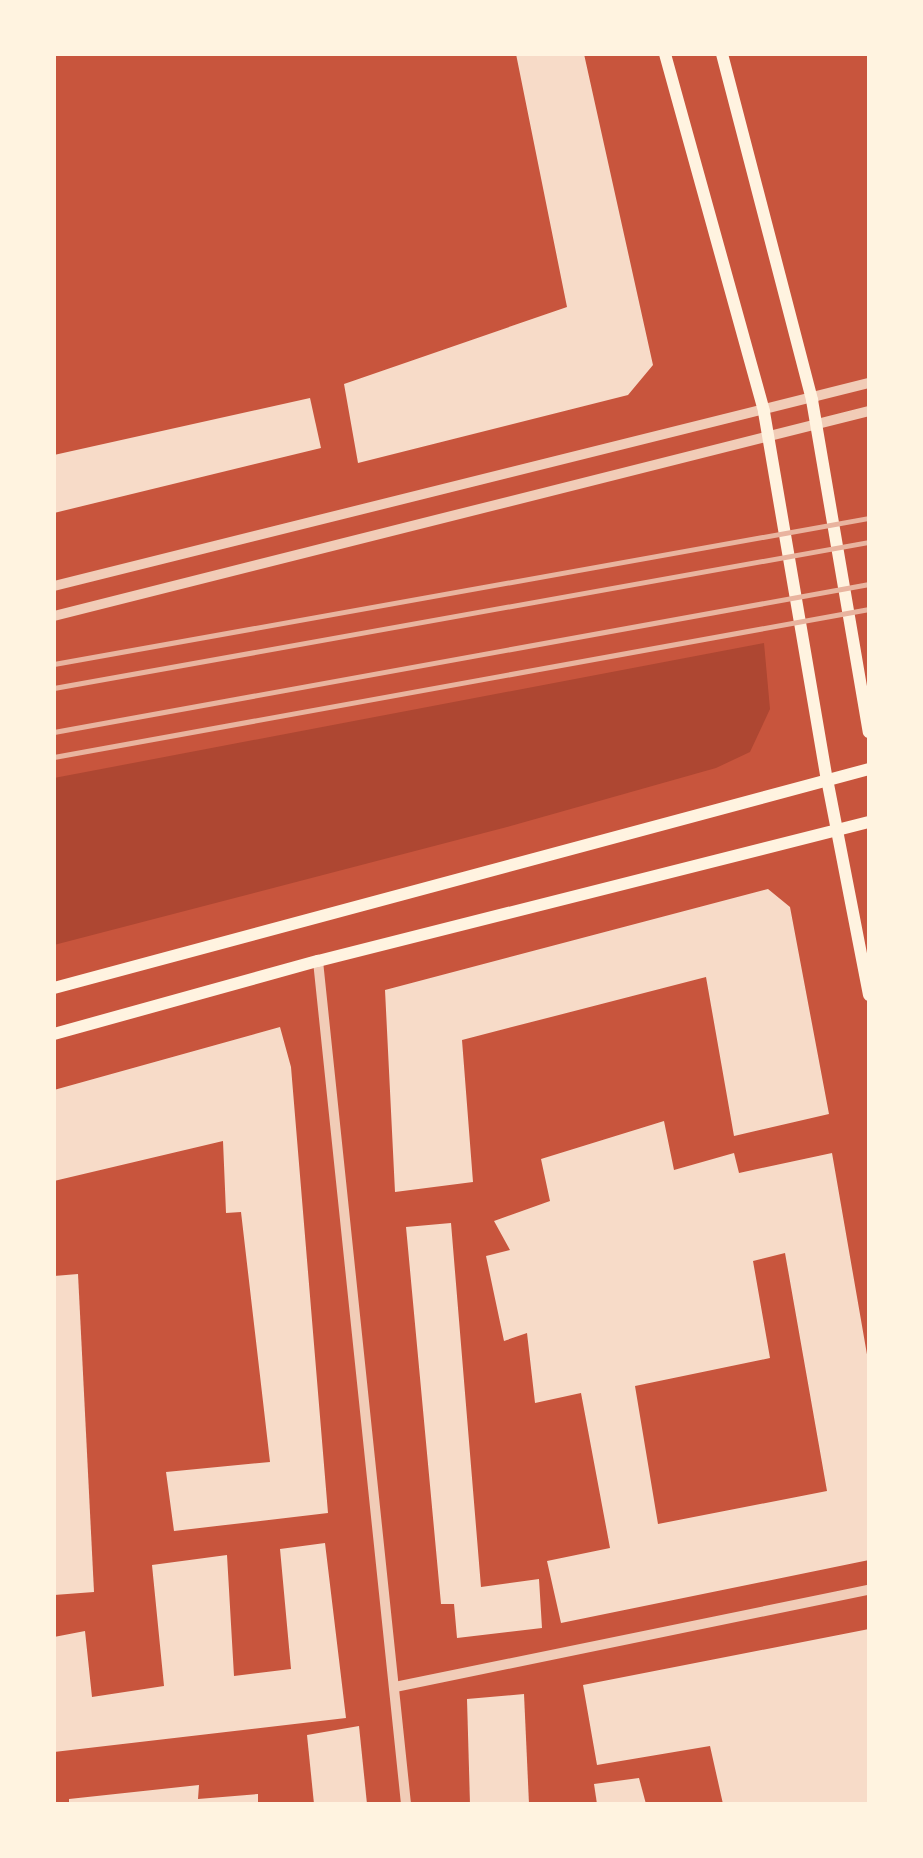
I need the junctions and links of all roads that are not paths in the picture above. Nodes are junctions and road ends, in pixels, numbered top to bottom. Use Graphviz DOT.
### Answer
graph roads {
  1 [pos="665,54"];
  2 [pos="722,54"];
  3 [pos="869,383"];
  4 [pos="812,400"];
  5 [pos="869,411"];
  6 [pos="764,412"];
  7 [pos="817,426"];
  8 [pos="769,439"];
  9 [pos="54,586"];
  10 [pos="54,616"];
  11 [pos="869,732"];
  12 [pos="869,770"];
  13 [pos="827,779"];
  14 [pos="869,822"];
  15 [pos="840,829"];
  16 [pos="318,961"];
  17 [pos="54,988"];
  18 [pos="869,994"];
  19 [pos="54,1034"];
  20 [pos="869,1590"];
  21 [pos="395,1687"];
  22 [pos="406,1804"];
  1 -- 6 [label="main road"];
  2 -- 4 [label="main road"];
  3 -- 4 [label="street"];
  4 -- 6 [label="street"];
  4 -- 7 [label="main road"];
  5 -- 7 [label="street"];
  6 -- 8 [label="main road"];
  6 -- 9 [label="street"];
  7 -- 8 [label="street"];
  7 -- 11 [label="main road"];
  8 -- 10 [label="street"];
  8 -- 13 [label="main road"];
  12 -- 13 [label="main road"];
  13 -- 15 [label="main road"];
  13 -- 17 [label="main road"];
  14 -- 15 [label="main road"];
  15 -- 16 [label="main road"];
  15 -- 18 [label="main road"];
  16 -- 19 [label="main road"];
  16 -- 21 [label="street"];
  20 -- 21 [label="street"];
  21 -- 22 [label="street"];
}
